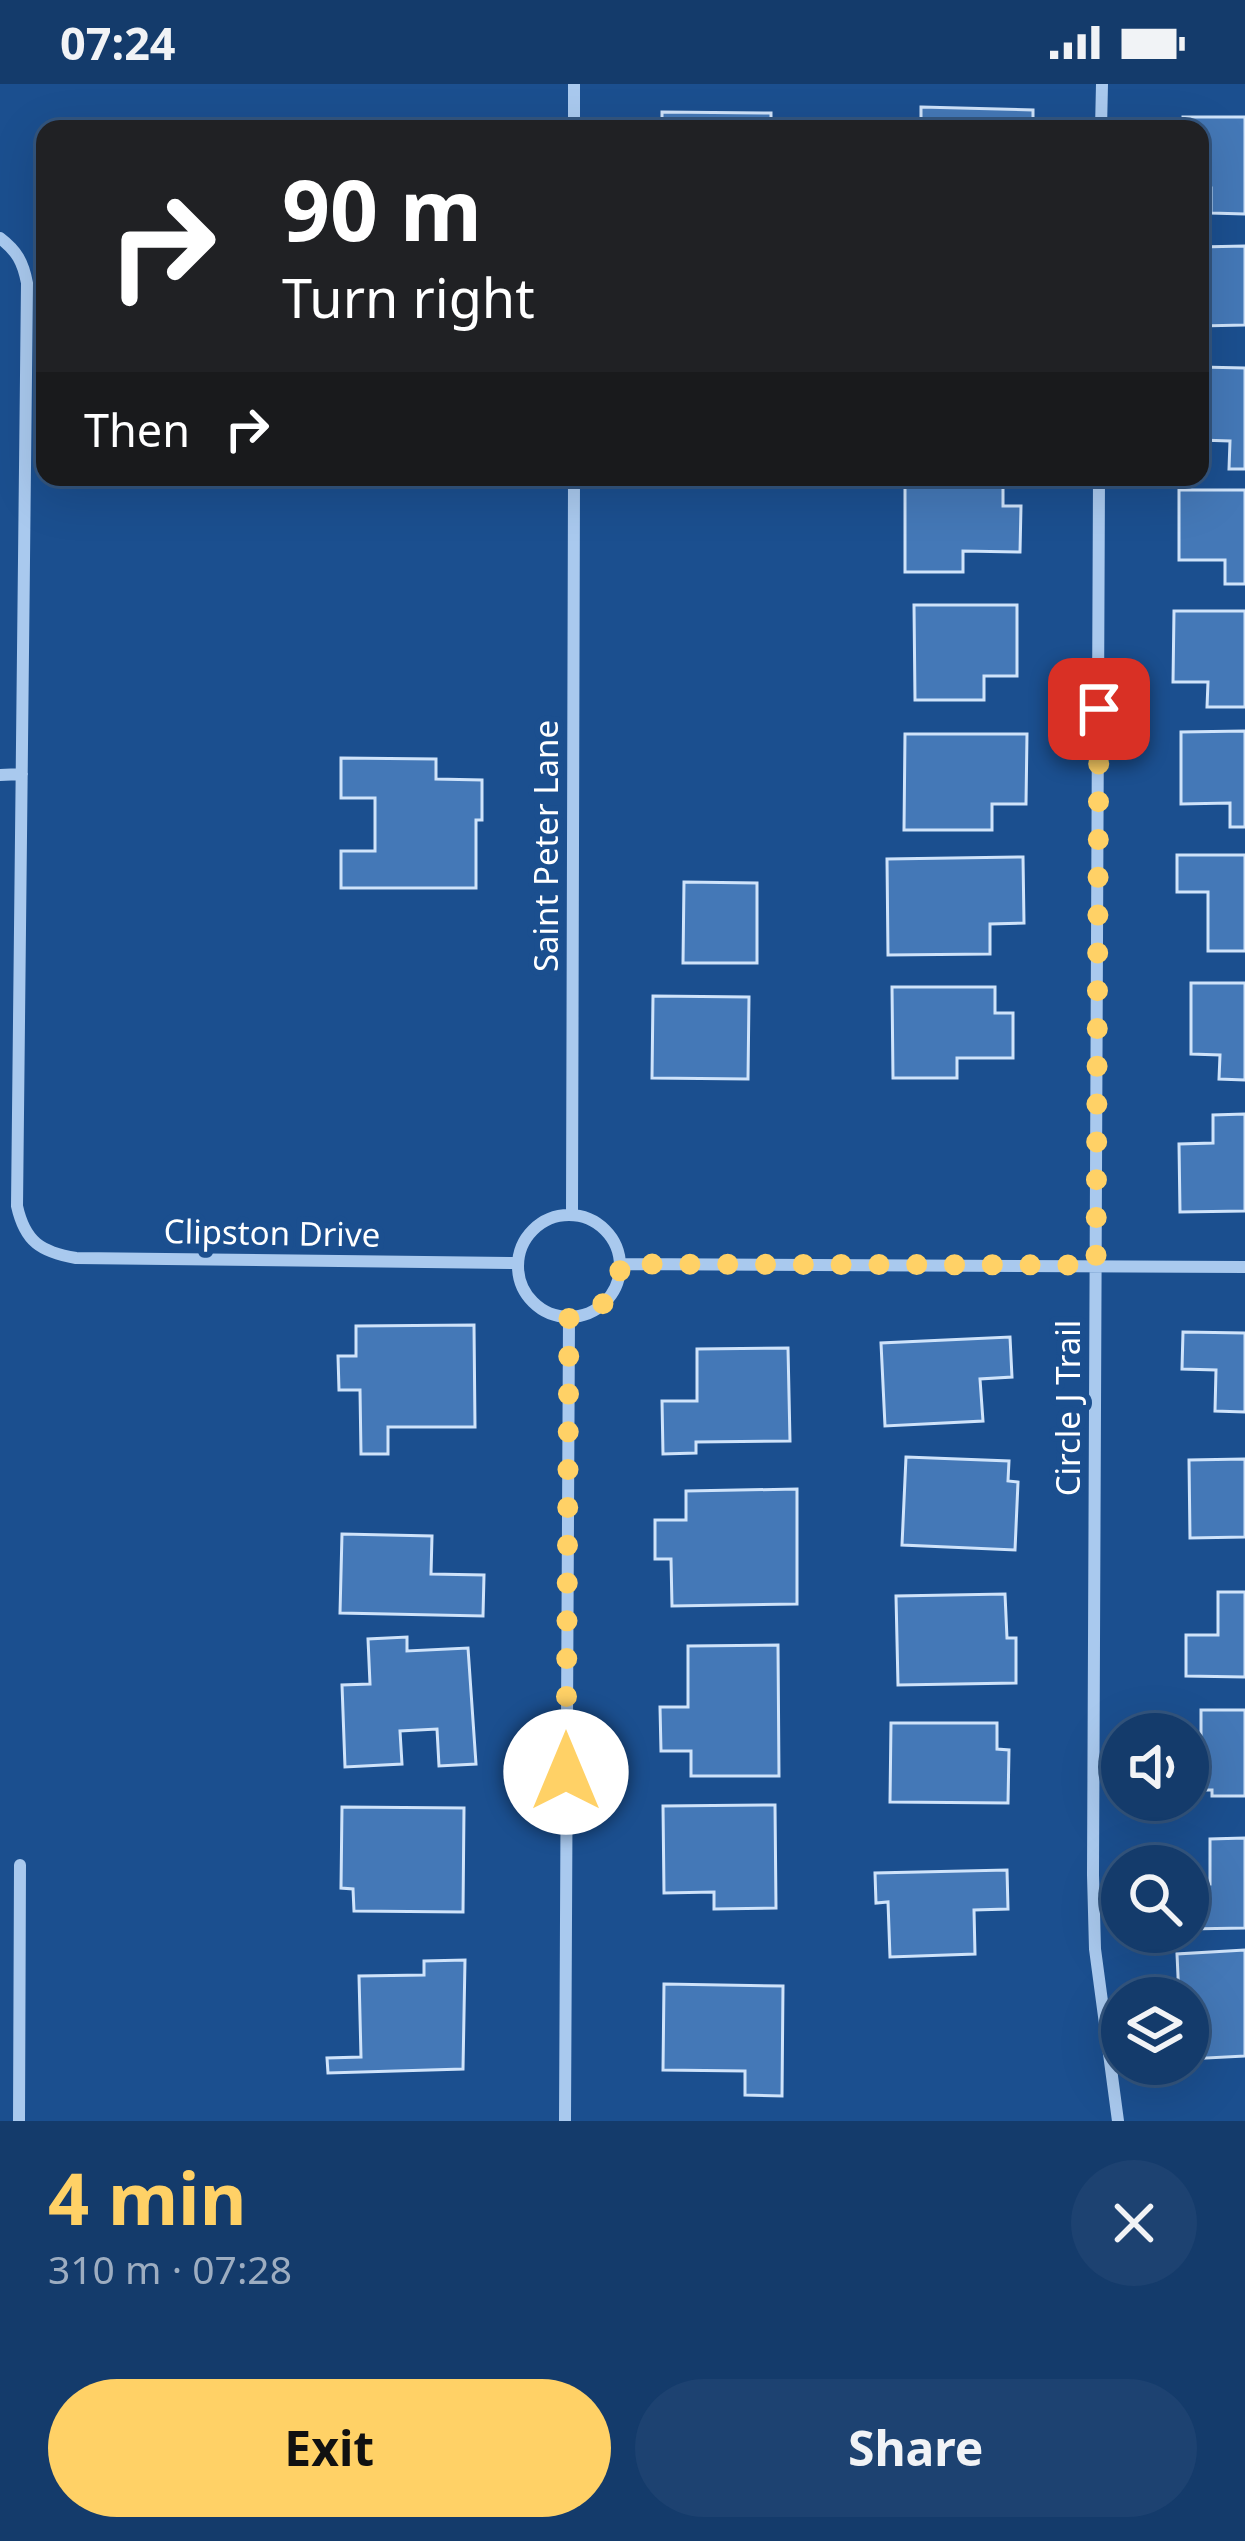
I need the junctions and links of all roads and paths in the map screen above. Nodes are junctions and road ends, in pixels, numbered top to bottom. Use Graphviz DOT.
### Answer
graph roads {
  1 [pos="574,84"];
  2 [pos="1102,84"];
  3 [pos="574,120"];
  4 [pos="1101,120"];
  5 [pos="0,238"];
  6 [pos="574,486"];
  7 [pos="1100,486"];
  8 [pos="22,774"];
  9 [pos="0,775"];
  10 [pos="572,1214"];
  11 [pos="518,1263"];
  12 [pos="621,1264"];
  13 [pos="1096,1265"];
  14 [pos="1245,1267"];
  15 [pos="569,1318"];
  16 [pos="20,1865"];
  17 [pos="19,2121"];
  18 [pos="565,2121"];
  19 [pos="1118,2121"];
  1 -- 3 [label="street"];
  2 -- 4 [label="street"];
  5 -- 8 [label="street"];
  6 -- 10 [label="street, Saint Peter Lane"];
  7 -- 13 [label="street, Circle J Trail"];
  8 -- 9 [label="street"];
  8 -- 11 [label="street, Clipston Drive"];
  10 -- 11 [label="street"];
  10 -- 12 [label="street"];
  11 -- 15 [label="street"];
  12 -- 13 [label="street"];
  12 -- 15 [label="street"];
  13 -- 14 [label="street"];
  13 -- 19 [label="street, Circle J Trail"];
  15 -- 18 [label="street"];
  16 -- 17 [label="street"];
}
